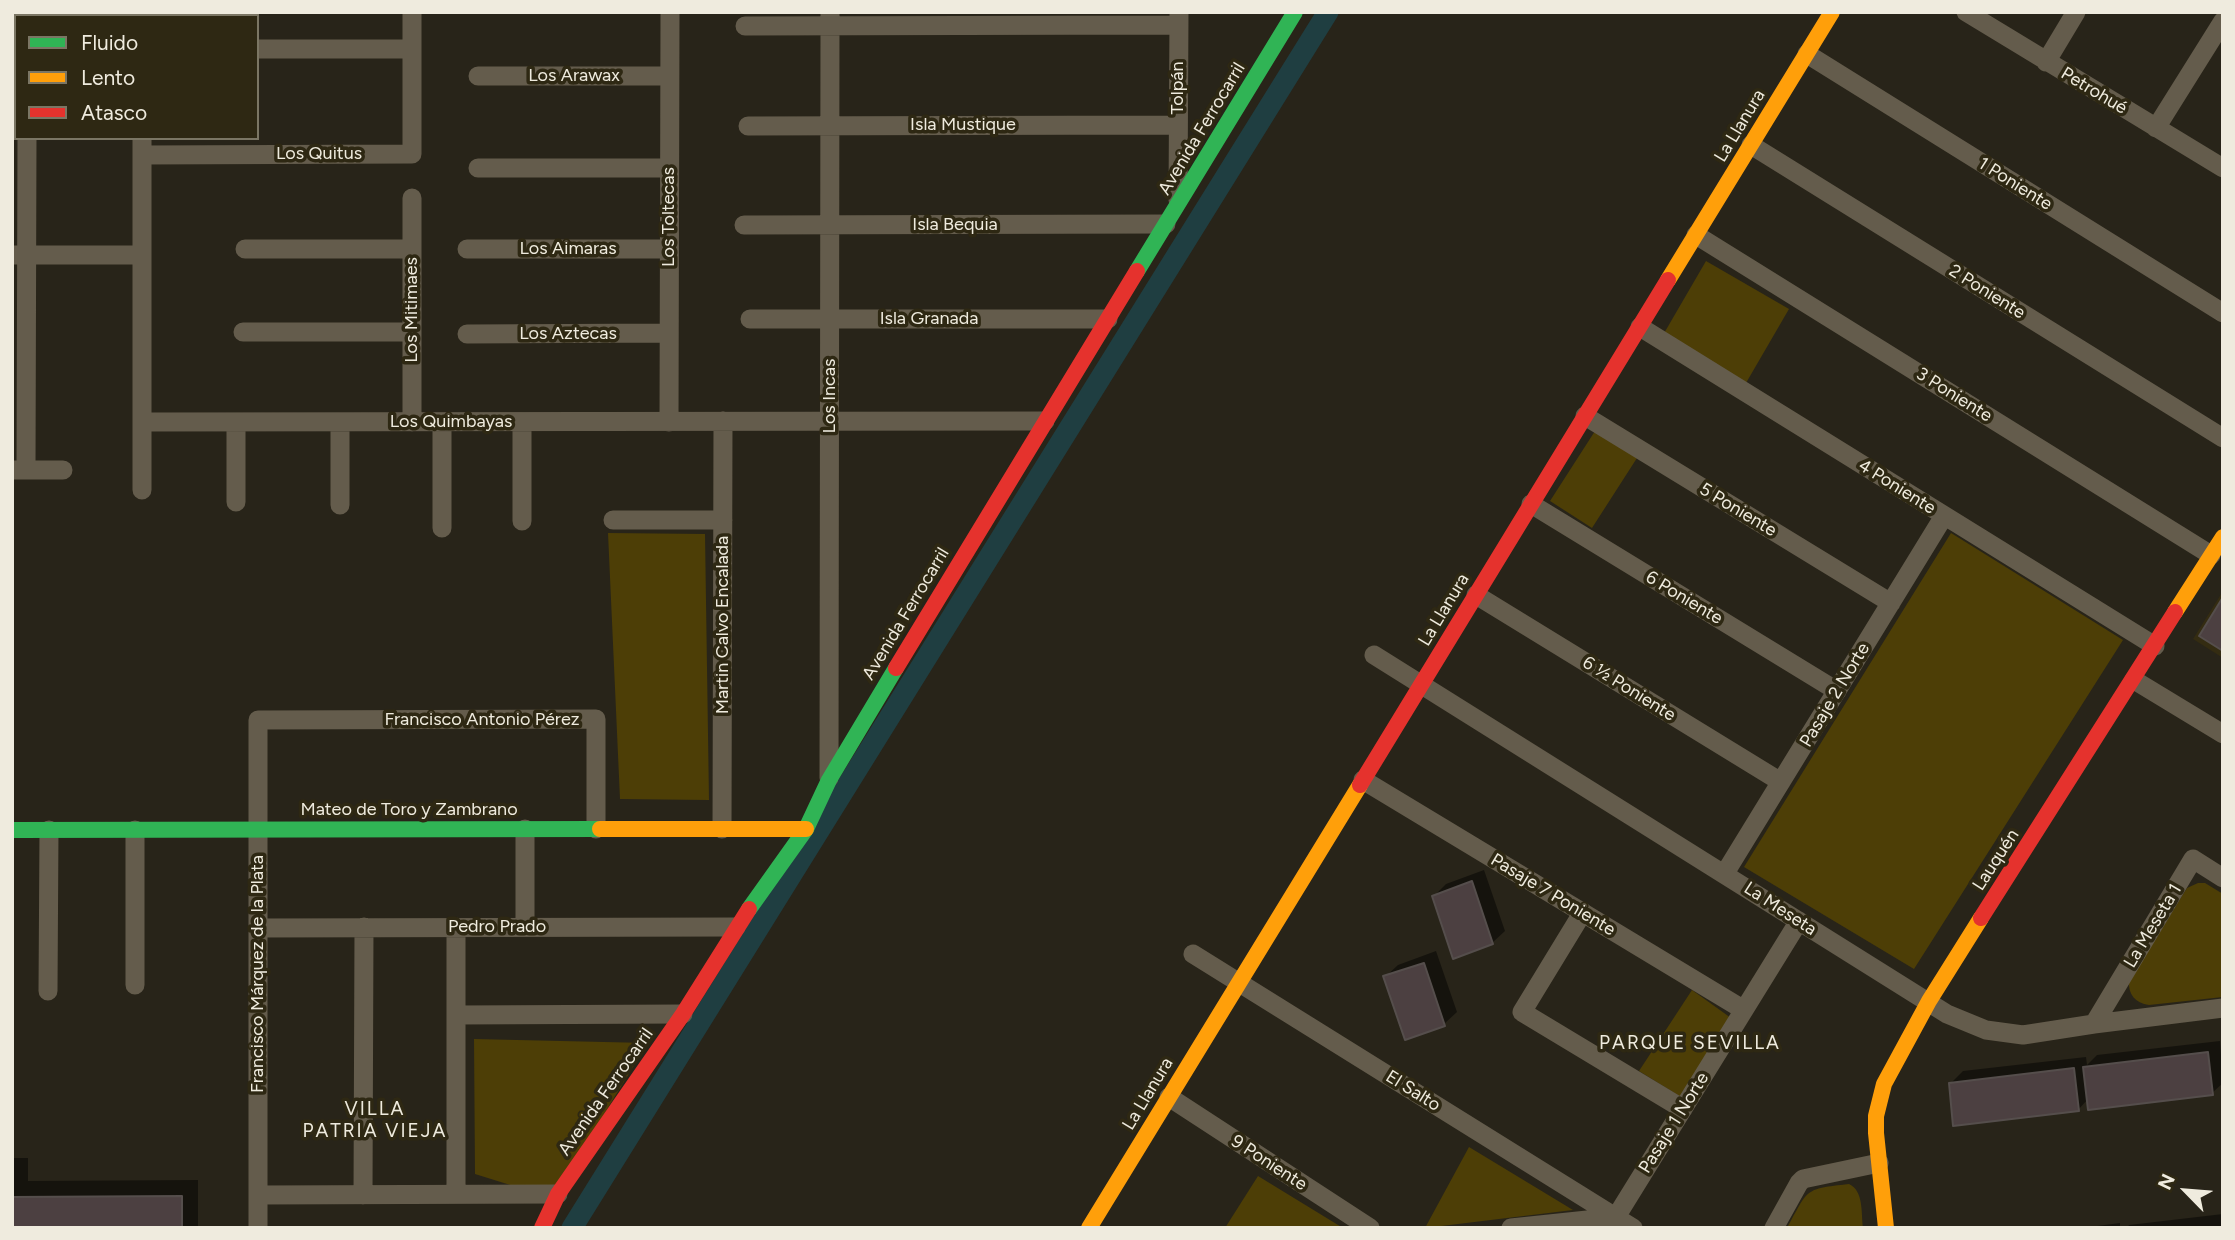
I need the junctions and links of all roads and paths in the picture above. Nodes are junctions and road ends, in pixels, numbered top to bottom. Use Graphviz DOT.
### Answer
graph roads {
  1 [pos="412,12"];
  2 [pos="670,12"];
  3 [pos="1295,12"];
  4 [pos="1832,12"];
  5 [pos="1966,12"];
  6 [pos="2077,12"];
  7 [pos="830,19"];
  8 [pos="1179,19"];
  9 [pos="2223,21"];
  10 [pos="745,26"];
  11 [pos="259,49"];
  12 [pos="412,49"];
  13 [pos="1807,54"];
  14 [pos="2046,62"];
  15 [pos="478,76"];
  16 [pos="669,76"];
  17 [pos="748,125"];
  18 [pos="830,125"];
  19 [pos="1178,125"];
  20 [pos="2156,128"];
  21 [pos="22,142"];
  22 [pos="1751,145"];
  23 [pos="142,146"];
  24 [pos="478,168"];
  25 [pos="669,168"];
  26 [pos="2223,168"];
  27 [pos="412,198"];
  28 [pos="1178,205"];
  29 [pos="1166,224"];
  30 [pos="744,225"];
  31 [pos="830,225"];
  32 [pos="1696,235"];
  33 [pos="245,249"];
  34 [pos="412,249"];
  35 [pos="467,249"];
  36 [pos="669,249"];
  37 [pos="19,255"];
  38 [pos="142,255"];
  39 [pos="2223,313"];
  40 [pos="1108,318"];
  41 [pos="750,319"];
  42 [pos="830,319"];
  43 [pos="1640,327"];
  44 [pos="243,332"];
  45 [pos="412,332"];
  46 [pos="669,333"];
  47 [pos="467,334"];
  48 [pos="20,365"];
  49 [pos="1585,416"];
  50 [pos="723,421"];
  51 [pos="830,421"];
  52 [pos="1045,421"];
  53 [pos="142,422"];
  54 [pos="236,422"];
  55 [pos="340,422"];
  56 [pos="412,422"];
  57 [pos="443,422"];
  58 [pos="522,422"];
  59 [pos="669,422"];
  60 [pos="2223,438"];
  61 [pos="19,470"];
  62 [pos="63,470"];
  63 [pos="142,490"];
  64 [pos="236,502"];
  65 [pos="1531,504"];
  66 [pos="340,505"];
  67 [pos="1944,516"];
  68 [pos="613,520"];
  69 [pos="723,520"];
  70 [pos="522,521"];
  71 [pos="442,528"];
  72 [pos="2223,537"];
  73 [pos="2211,555"];
  74 [pos="1476,595"];
  75 [pos="1891,603"];
  76 [pos="2155,646"];
  77 [pos="1374,654"];
  78 [pos="2134,680"];
  79 [pos="1421,684"];
  80 [pos="1837,691"];
  81 [pos="258,720"];
  82 [pos="2223,734"];
  83 [pos="829,780"];
  84 [pos="1363,780"];
  85 [pos="1781,782"];
  86 [pos="525,829"];
  87 [pos="596,829"];
  88 [pos="722,829"];
  89 [pos="806,829"];
  90 [pos="12,830"];
  91 [pos="48,830"];
  92 [pos="135,830"];
  93 [pos="258,830"];
  94 [pos="1725,873"];
  95 [pos="2223,878"];
  96 [pos="1583,912"];
  97 [pos="1799,921"];
  98 [pos="364,927"];
  99 [pos="456,927"];
  100 [pos="525,927"];
  101 [pos="736,927"];
  102 [pos="258,928"];
  103 [pos="1193,954"];
  104 [pos="1239,982"];
  105 [pos="135,985"];
  106 [pos="48,991"];
  107 [pos="1929,1001"];
  108 [pos="2223,1007"];
  109 [pos="1744,1010"];
  110 [pos="683,1014"];
  111 [pos="456,1015"];
  112 [pos="2094,1024"];
  113 [pos="1169,1097"];
  114 [pos="1683,1109"];
  115 [pos="1879,1163"];
  116 [pos="456,1194"];
  117 [pos="558,1194"];
  118 [pos="258,1195"];
  119 [pos="363,1195"];
  120 [pos="1616,1217"];
  121 [pos="258,1228"];
  122 [pos="542,1228"];
  123 [pos="1089,1228"];
  124 [pos="1370,1228"];
  125 [pos="1511,1228"];
  126 [pos="1633,1228"];
  127 [pos="1774,1228"];
  128 [pos="1886,1228"];
  1 -- 12 [label="street"];
  2 -- 16 [label="street, Los Toltecas"];
  3 -- 28 [label="street, Avenida Ferrocarril"];
  4 -- 13 [label="street, La Llanura"];
  5 -- 14 [label="street, Petrohué"];
  6 -- 14 [label="street"];
  7 -- 8 [label="street"];
  7 -- 10 [label="street"];
  7 -- 18 [label="street, Los Incas"];
  8 -- 19 [label="street, Tolpán"];
  9 -- 20 [label="street"];
  11 -- 12 [label="street"];
  12 -- 23 [label="street, Los Quitus"];
  13 -- 22 [label="street, La Llanura"];
  13 -- 39 [label="street, 1 Poniente"];
  14 -- 20 [label="street, Petrohué"];
  15 -- 16 [label="street, Los Arawax"];
  16 -- 25 [label="street, Los Toltecas"];
  17 -- 18 [label="street, Isla Mustique"];
  18 -- 19 [label="street, Isla Mustique"];
  18 -- 31 [label="street, Los Incas"];
  19 -- 28 [label="street, Tolpán"];
  20 -- 26 [label="street, Petrohué"];
  21 -- 37 [label="street"];
  22 -- 32 [label="street, La Llanura"];
  22 -- 60 [label="street, 2 Poniente"];
  23 -- 38 [label="street"];
  24 -- 25 [label="street"];
  25 -- 36 [label="street, Los Toltecas"];
  27 -- 34 [label="street, Los Mitimaes"];
  28 -- 29 [label="street, Avenida Ferrocarril"];
  29 -- 31 [label="street, Isla Bequia"];
  29 -- 40 [label="street, Avenida Ferrocarril"];
  30 -- 31 [label="street, Isla Bequia"];
  31 -- 42 [label="street, Los Incas"];
  32 -- 43 [label="street, La Llanura"];
  32 -- 73 [label="street, 3 Poniente"];
  33 -- 34 [label="street"];
  34 -- 45 [label="street, Los Mitimaes"];
  35 -- 36 [label="street, Los Aimaras"];
  36 -- 46 [label="street, Los Toltecas"];
  37 -- 38 [label="street"];
  37 -- 48 [label="street"];
  38 -- 53 [label="street"];
  40 -- 42 [label="street, Isla Granada"];
  40 -- 52 [label="street, Avenida Ferrocarril"];
  41 -- 42 [label="street, Isla Granada"];
  42 -- 51 [label="street, Los Incas"];
  43 -- 49 [label="street, La Llanura"];
  43 -- 67 [label="street, 4 Poniente"];
  44 -- 45 [label="street"];
  45 -- 56 [label="street, Los Mitimaes"];
  46 -- 47 [label="street, Los Aztecas"];
  46 -- 59 [label="street, Los Toltecas"];
  48 -- 61 [label="street"];
  49 -- 65 [label="street, La Llanura"];
  49 -- 75 [label="street, 5 Poniente"];
  50 -- 51 [label="street, Los Quimbayas"];
  50 -- 59 [label="street, Los Quimbayas"];
  50 -- 69 [label="street, Martin Calvo Encalada"];
  51 -- 52 [label="street, Los Quimbayas"];
  51 -- 83 [label="street, Los Incas"];
  52 -- 83 [label="street, Avenida Ferrocarril"];
  53 -- 54 [label="street, Los Quimbayas"];
  53 -- 63 [label="street"];
  54 -- 55 [label="street, Los Quimbayas"];
  54 -- 64 [label="street"];
  55 -- 56 [label="street, Los Quimbayas"];
  55 -- 66 [label="street"];
  56 -- 57 [label="street, Los Quimbayas"];
  57 -- 58 [label="street, Los Quimbayas"];
  57 -- 71 [label="street"];
  58 -- 59 [label="street, Los Quimbayas"];
  58 -- 70 [label="street"];
  61 -- 62 [label="street"];
  65 -- 74 [label="street, La Llanura"];
  65 -- 80 [label="street, 6 Poniente"];
  67 -- 75 [label="street, Pasaje 2 Norte"];
  67 -- 76 [label="street, 4 Poniente"];
  68 -- 69 [label="street"];
  69 -- 88 [label="street, Martin Calvo Encalada"];
  72 -- 73 [label="street, Lauquén"];
  73 -- 76 [label="street, Lauquén"];
  74 -- 79 [label="street, La Llanura"];
  74 -- 85 [label="street, 6 ½ Poniente"];
  75 -- 80 [label="street, Pasaje 2 Norte"];
  76 -- 78 [label="street, Lauquén"];
  77 -- 79 [label="street, La Meseta"];
  78 -- 82 [label="street"];
  78 -- 107 [label="street, Lauquén"];
  79 -- 84 [label="street, La Llanura"];
  79 -- 94 [label="street, La Meseta"];
  80 -- 85 [label="street, Pasaje 2 Norte"];
  81 -- 87 [label="street, Francisco Antonio Pérez"];
  81 -- 93 [label="street, Francisco Márquez de la Plata"];
  83 -- 89 [label="street, Avenida Ferrocarril"];
  84 -- 96 [label="street, Pasaje 7 Poniente"];
  84 -- 104 [label="street, La Llanura"];
  85 -- 94 [label="street, Pasaje 2 Norte"];
  86 -- 87 [label="street, Mateo de Toro y Zambrano"];
  86 -- 93 [label="street, Mateo de Toro y Zambrano"];
  86 -- 100 [label="street"];
  87 -- 88 [label="street, Mateo de Toro y Zambrano"];
  88 -- 89 [label="street, Mateo de Toro y Zambrano"];
  89 -- 101 [label="street, Avenida Ferrocarril"];
  90 -- 91 [label="street, Mateo de Toro y Zambrano"];
  91 -- 92 [label="street, Mateo de Toro y Zambrano"];
  91 -- 106 [label="street"];
  92 -- 93 [label="street, Mateo de Toro y Zambrano"];
  92 -- 105 [label="street"];
  93 -- 102 [label="street, Francisco Márquez de la Plata"];
  94 -- 97 [label="street, La Meseta"];
  95 -- 112 [label="street, La Meseta 1"];
  96 -- 109 [label="street, Pasaje 7 Poniente"];
  96 -- 114 [label="street"];
  97 -- 107 [label="street, La Meseta"];
  97 -- 109 [label="street, Pasaje 1 Norte"];
  98 -- 99 [label="street, Pedro Prado"];
  98 -- 102 [label="street, Pedro Prado"];
  98 -- 119 [label="street"];
  99 -- 100 [label="street, Pedro Prado"];
  99 -- 111 [label="street"];
  100 -- 101 [label="street, Pedro Prado"];
  101 -- 110 [label="street, Avenida Ferrocarril"];
  102 -- 118 [label="street, Francisco Márquez de la Plata"];
  103 -- 104 [label="street, El Salto"];
  104 -- 113 [label="street, La Llanura"];
  104 -- 120 [label="street, El Salto"];
  107 -- 112 [label="street, La Meseta"];
  107 -- 115 [label="street, Lauquén"];
  108 -- 112 [label="street, La Meseta"];
  109 -- 114 [label="street, Pasaje 1 Norte"];
  110 -- 111 [label="street"];
  110 -- 117 [label="street, Avenida Ferrocarril"];
  111 -- 116 [label="street"];
  113 -- 123 [label="street, La Llanura"];
  113 -- 124 [label="street, 9 Poniente"];
  114 -- 120 [label="street, Pasaje 1 Norte"];
  115 -- 127 [label="street"];
  115 -- 128 [label="street, Lauquén"];
  116 -- 117 [label="street"];
  116 -- 119 [label="street"];
  117 -- 122 [label="street, Avenida Ferrocarril"];
  118 -- 119 [label="street"];
  118 -- 121 [label="street, Francisco Márquez de la Plata"];
  120 -- 125 [label="street"];
  120 -- 126 [label="street, El Salto"];
}
